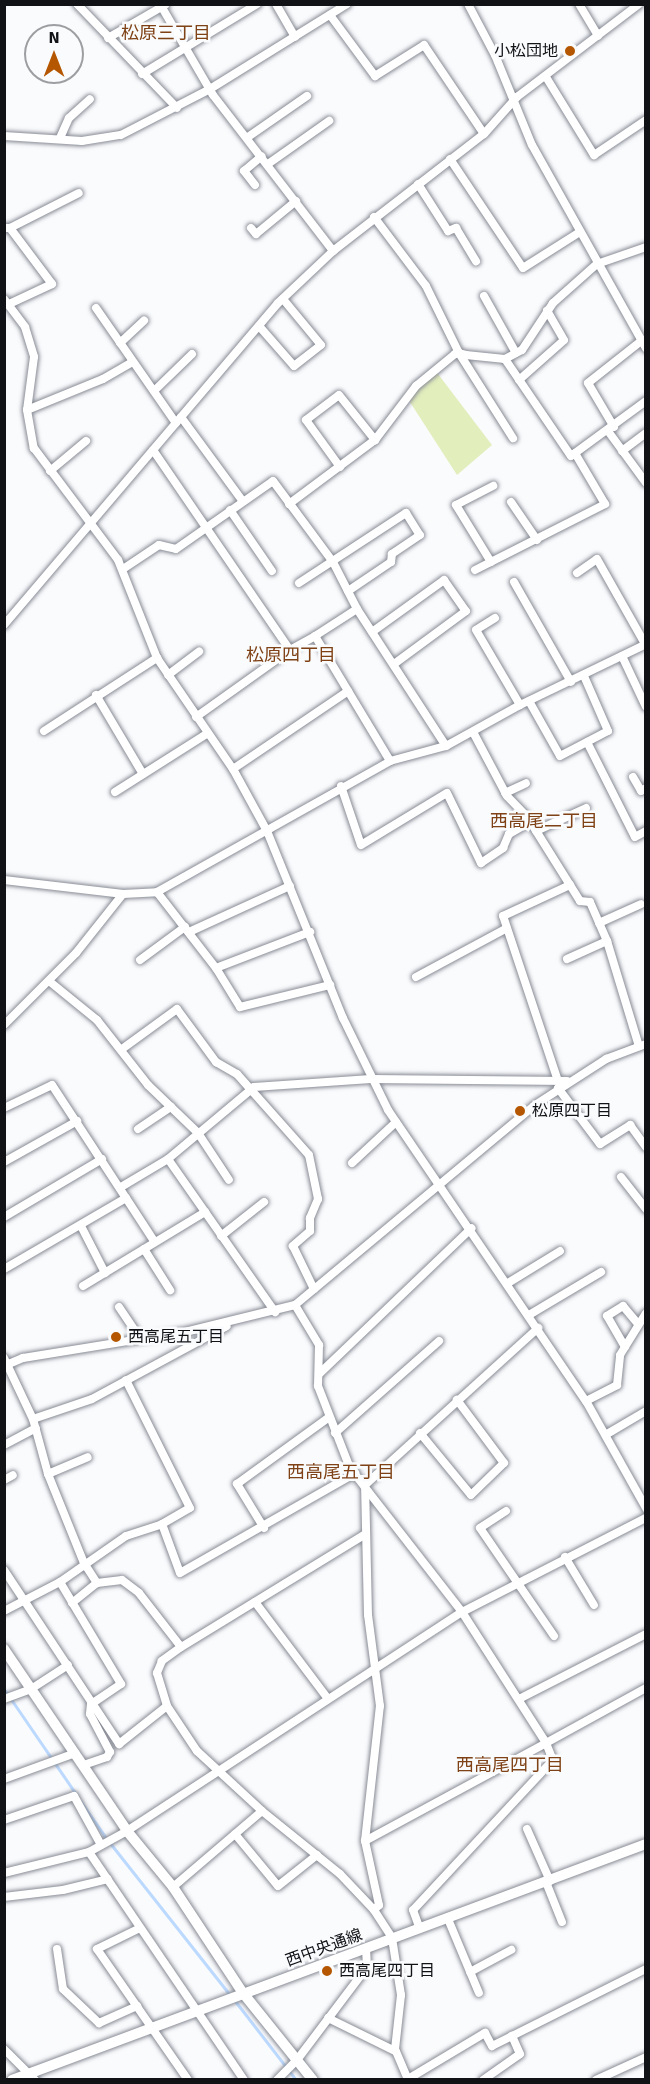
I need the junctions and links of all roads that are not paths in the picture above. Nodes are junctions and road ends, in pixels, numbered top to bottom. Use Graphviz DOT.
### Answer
graph roads {
  1 [pos="77,4"];
  2 [pos="257,4"];
  3 [pos="276,4"];
  4 [pos="347,4"];
  5 [pos="468,4"];
  6 [pos="579,4"];
  7 [pos="639,4"];
  8 [pos="163,5"];
  9 [pos="330,15"];
  10 [pos="598,36"];
  11 [pos="296,37"];
  12 [pos="108,38"];
  13 [pos="186,47"];
  14 [pos="142,74"];
  15 [pos="546,77"];
  16 [pos="210,89"];
  17 [pos="308,96"];
  18 [pos="90,99"];
  19 [pos="513,101"];
  20 [pos="177,108"];
  21 [pos="645,120"];
  22 [pos="329,121"];
  23 [pos="484,134"];
  24 [pos="4,136"];
  25 [pos="248,137"];
  26 [pos="60,138"];
  27 [pos="450,159"];
  28 [pos="265,160"];
  29 [pos="418,184"];
  30 [pos="255,185"];
  31 [pos="79,193"];
  32 [pos="296,201"];
  33 [pos="374,217"];
  34 [pos="8,228"];
  35 [pos="251,228"];
  36 [pos="580,232"];
  37 [pos="645,248"];
  38 [pos="333,251"];
  39 [pos="476,261"];
  40 [pos="597,264"];
  41 [pos="484,296"];
  42 [pos="283,299"];
  43 [pos="7,302"];
  44 [pos="96,308"];
  45 [pos="547,311"];
  46 [pos="144,321"];
  47 [pos="259,326"];
  48 [pos="120,343"];
  49 [pos="644,345"];
  50 [pos="459,353"];
  51 [pos="516,353"];
  52 [pos="192,354"];
  53 [pos="505,359"];
  54 [pos="133,362"];
  55 [pos="519,380"];
  56 [pos="154,391"];
  57 [pos="645,401"];
  58 [pos="27,410"];
  59 [pos="178,420"];
  60 [pos="611,429"];
  61 [pos="645,432"];
  62 [pos="513,438"];
  63 [pos="375,440"];
  64 [pos="86,441"];
  65 [pos="153,450"];
  66 [pos="622,451"];
  67 [pos="575,453"];
  68 [pos="340,467"];
  69 [pos="50,471"];
  70 [pos="645,483"];
  71 [pos="493,486"];
  72 [pos="242,500"];
  73 [pos="512,502"];
  74 [pos="289,504"];
  75 [pos="230,510"];
  76 [pos="91,525"];
  77 [pos="206,528"];
  78 [pos="537,540"];
  79 [pos="333,562"];
  80 [pos="491,562"];
  81 [pos="123,569"];
  82 [pos="475,570"];
  83 [pos="272,571"];
  84 [pos="577,573"];
  85 [pos="514,582"];
  86 [pos="299,583"];
  87 [pos="348,591"];
  88 [pos="357,609"];
  89 [pos="495,618"];
  90 [pos="4,625"];
  91 [pos="372,632"];
  92 [pos="315,636"];
  93 [pos="645,644"];
  94 [pos="290,650"];
  95 [pos="199,652"];
  96 [pos="622,656"];
  97 [pos="157,658"];
  98 [pos="394,664"];
  99 [pos="168,675"];
  100 [pos="584,676"];
  101 [pos="572,682"];
  102 [pos="348,691"];
  103 [pos="96,695"];
  104 [pos="529,701"];
  105 [pos="520,705"];
  106 [pos="645,707"];
  107 [pos="196,717"];
  108 [pos="44,731"];
  109 [pos="473,732"];
  110 [pos="208,733"];
  111 [pos="587,742"];
  112 [pos="446,746"];
  113 [pos="390,761"];
  114 [pos="233,770"];
  115 [pos="143,774"];
  116 [pos="633,777"];
  117 [pos="526,783"];
  118 [pos="341,786"];
  119 [pos="645,788"];
  120 [pos="115,792"];
  121 [pos="505,793"];
  122 [pos="586,808"];
  123 [pos="530,822"];
  124 [pos="267,831"];
  125 [pos="536,831"];
  126 [pos="645,831"];
  127 [pos="4,880"];
  128 [pos="570,885"];
  129 [pos="290,886"];
  130 [pos="157,892"];
  131 [pos="123,894"];
  132 [pos="641,904"];
  133 [pos="599,923"];
  134 [pos="507,928"];
  135 [pos="187,929"];
  136 [pos="310,932"];
  137 [pos="607,941"];
  138 [pos="567,958"];
  139 [pos="140,960"];
  140 [pos="216,968"];
  141 [pos="416,977"];
  142 [pos="49,981"];
  143 [pos="330,986"];
  144 [pos="4,1025"];
  145 [pos="642,1045"];
  146 [pos="122,1049"];
  147 [pos="371,1079"];
  148 [pos="561,1083"];
  149 [pos="250,1090"];
  150 [pos="171,1107"];
  151 [pos="4,1108"];
  152 [pos="77,1121"];
  153 [pos="396,1122"];
  154 [pos="138,1129"];
  155 [pos="198,1133"];
  156 [pos="645,1147"];
  157 [pos="102,1159"];
  158 [pos="168,1159"];
  159 [pos="4,1162"];
  160 [pos="352,1163"];
  161 [pos="621,1177"];
  162 [pos="229,1180"];
  163 [pos="442,1184"];
  164 [pos="121,1187"];
  165 [pos="126,1198"];
  166 [pos="264,1202"];
  167 [pos="645,1209"];
  168 [pos="205,1212"];
  169 [pos="4,1217"];
  170 [pos="81,1226"];
  171 [pos="472,1228"];
  172 [pos="221,1236"];
  173 [pos="154,1241"];
  174 [pos="144,1249"];
  175 [pos="560,1251"];
  176 [pos="4,1269"];
  177 [pos="601,1272"];
  178 [pos="105,1273"];
  179 [pos="508,1283"];
  180 [pos="83,1286"];
  181 [pos="314,1289"];
  182 [pos="170,1290"];
  183 [pos="295,1305"];
  184 [pos="119,1307"];
  185 [pos="275,1312"];
  186 [pos="645,1313"];
  187 [pos="529,1315"];
  188 [pos="237,1320"];
  189 [pos="638,1324"];
  190 [pos="538,1328"];
  191 [pos="140,1338"];
  192 [pos="439,1341"];
  193 [pos="625,1347"];
  194 [pos="6,1363"];
  195 [pos="319,1374"];
  196 [pos="126,1380"];
  197 [pos="457,1400"];
  198 [pos="586,1401"];
  199 [pos="645,1411"];
  200 [pos="328,1418"];
  201 [pos="34,1423"];
  202 [pos="335,1433"];
  203 [pos="420,1433"];
  204 [pos="607,1434"];
  205 [pos="4,1445"];
  206 [pos="88,1457"];
  207 [pos="355,1473"];
  208 [pos="48,1474"];
  209 [pos="13,1475"];
  210 [pos="4,1480"];
  211 [pos="365,1485"];
  212 [pos="645,1508"];
  213 [pos="506,1511"];
  214 [pos="645,1518"];
  215 [pos="162,1524"];
  216 [pos="264,1528"];
  217 [pos="364,1535"];
  218 [pos="565,1557"];
  219 [pos="84,1563"];
  220 [pos="4,1570"];
  221 [pos="60,1582"];
  222 [pos="520,1582"];
  223 [pos="98,1583"];
  224 [pos="25,1600"];
  225 [pos="255,1602"];
  226 [pos="72,1603"];
  227 [pos="594,1605"];
  228 [pos="4,1611"];
  229 [pos="462,1612"];
  230 [pos="645,1634"];
  231 [pos="555,1636"];
  232 [pos="181,1647"];
  233 [pos="4,1649"];
  234 [pos="68,1665"];
  235 [pos="376,1668"];
  236 [pos="645,1688"];
  237 [pos="31,1689"];
  238 [pos="328,1698"];
  239 [pos="4,1699"];
  240 [pos="519,1699"];
  241 [pos="93,1703"];
  242 [pos="167,1706"];
  243 [pos="546,1743"];
  244 [pos="75,1753"];
  245 [pos="84,1765"];
  246 [pos="219,1768"];
  247 [pos="4,1779"];
  248 [pos="262,1812"];
  249 [pos="4,1820"];
  250 [pos="527,1829"];
  251 [pos="127,1832"];
  252 [pos="235,1834"];
  253 [pos="365,1841"];
  254 [pos="645,1844"];
  255 [pos="101,1845"];
  256 [pos="89,1851"];
  257 [pos="317,1855"];
  258 [pos="4,1873"];
  259 [pos="108,1880"];
  260 [pos="548,1881"];
  261 [pos="173,1887"];
  262 [pos="4,1897"];
  263 [pos="374,1910"];
  264 [pos="448,1919"];
  265 [pos="562,1922"];
  266 [pos="141,1928"];
  267 [pos="420,1929"];
  268 [pos="392,1938"];
  269 [pos="366,1948"];
  270 [pos="57,1949"];
  271 [pos="511,1950"];
  272 [pos="645,1969"];
  273 [pos="470,1972"];
  274 [pos="243,1993"];
  275 [pos="478,1993"];
  276 [pos="137,2006"];
  277 [pos="196,2011"];
  278 [pos="328,2018"];
  279 [pos="152,2027"];
  280 [pos="512,2036"];
  281 [pos="4,2049"];
  282 [pos="395,2051"];
  283 [pos="645,2057"];
  284 [pos="297,2060"];
  285 [pos="631,2066"];
  286 [pos="645,2066"];
  287 [pos="32,2076"];
  288 [pos="12,2079"];
  289 [pos="188,2079"];
  290 [pos="244,2079"];
  291 [pos="277,2079"];
  292 [pos="313,2079"];
  293 [pos="408,2079"];
  294 [pos="483,2079"];
  295 [pos="596,2079"];
  1 -- 12 [label="street"];
  2 -- 13 [label="street"];
  3 -- 11 [label="street"];
  4 -- 9 [label="street"];
  5 -- 19 [label="street"];
  6 -- 10 [label="street"];
  7 -- 10 [label="street"];
  8 -- 12 [label="street"];
  8 -- 13 [label="street"];
  9 -- 11 [label="street"];
  9 -- 23 [label="street"];
  10 -- 15 [label="street"];
  11 -- 16 [label="street"];
  12 -- 14 [label="street"];
  13 -- 14 [label="street"];
  13 -- 16 [label="street"];
  14 -- 20 [label="street"];
  15 -- 19 [label="street"];
  15 -- 21 [label="street"];
  16 -- 20 [label="street"];
  16 -- 25 [label="street"];
  17 -- 25 [label="street"];
  18 -- 26 [label="street"];
  19 -- 23 [label="street"];
  19 -- 36 [label="street"];
  20 -- 26 [label="street"];
  22 -- 28 [label="street"];
  23 -- 27 [label="street"];
  24 -- 26 [label="street"];
  25 -- 28 [label="street"];
  27 -- 29 [label="street"];
  27 -- 36 [label="street"];
  28 -- 30 [label="street"];
  28 -- 32 [label="street"];
  29 -- 33 [label="street"];
  29 -- 39 [label="street"];
  31 -- 34 [label="street"];
  32 -- 35 [label="street"];
  32 -- 38 [label="street"];
  33 -- 38 [label="street"];
  33 -- 50 [label="street"];
  34 -- 43 [label="street"];
  36 -- 40 [label="street"];
  37 -- 40 [label="street"];
  38 -- 42 [label="street"];
  40 -- 45 [label="street"];
  40 -- 49 [label="street"];
  41 -- 51 [label="street"];
  42 -- 47 [label="street"];
  42 -- 47 [label="street"];
  43 -- 58 [label="street"];
  44 -- 48 [label="street"];
  45 -- 51 [label="street"];
  45 -- 55 [label="street"];
  46 -- 48 [label="street"];
  47 -- 59 [label="street"];
  48 -- 54 [label="street"];
  49 -- 60 [label="street"];
  50 -- 53 [label="street"];
  50 -- 62 [label="street"];
  50 -- 63 [label="street"];
  51 -- 53 [label="street"];
  52 -- 56 [label="street"];
  53 -- 55 [label="street"];
  54 -- 56 [label="street"];
  54 -- 58 [label="street"];
  55 -- 67 [label="street"];
  56 -- 59 [label="street"];
  57 -- 60 [label="street"];
  58 -- 69 [label="street"];
  59 -- 65 [label="street"];
  59 -- 72 [label="street"];
  60 -- 66 [label="street"];
  60 -- 67 [label="street"];
  61 -- 66 [label="street"];
  63 -- 68 [label="street"];
  63 -- 68 [label="street"];
  64 -- 69 [label="street"];
  65 -- 76 [label="street"];
  65 -- 77 [label="street"];
  66 -- 70 [label="street"];
  67 -- 78 [label="street"];
  68 -- 74 [label="street"];
  69 -- 76 [label="street"];
  71 -- 80 [label="street"];
  72 -- 74 [label="street"];
  72 -- 75 [label="street"];
  73 -- 78 [label="street"];
  74 -- 79 [label="street"];
  75 -- 77 [label="street"];
  75 -- 83 [label="street"];
  76 -- 81 [label="street"];
  76 -- 90 [label="street"];
  77 -- 81 [label="street"];
  77 -- 94 [label="street"];
  78 -- 80 [label="street"];
  79 -- 86 [label="street"];
  79 -- 87 [label="street"];
  79 -- 87 [label="street"];
  80 -- 82 [label="street"];
  81 -- 97 [label="street"];
  84 -- 93 [label="street"];
  85 -- 101 [label="street"];
  87 -- 88 [label="street"];
  88 -- 91 [label="street"];
  88 -- 92 [label="street"];
  89 -- 105 [label="street"];
  91 -- 98 [label="street"];
  91 -- 98 [label="street"];
  92 -- 94 [label="street"];
  92 -- 102 [label="street"];
  93 -- 96 [label="street"];
  94 -- 107 [label="street"];
  95 -- 99 [label="street"];
  96 -- 100 [label="street"];
  96 -- 106 [label="street"];
  97 -- 99 [label="street"];
  97 -- 103 [label="street"];
  98 -- 112 [label="street"];
  99 -- 107 [label="street"];
  100 -- 101 [label="street"];
  100 -- 111 [label="street"];
  101 -- 104 [label="street"];
  102 -- 113 [label="street"];
  102 -- 114 [label="street"];
  103 -- 108 [label="street"];
  103 -- 115 [label="street"];
  104 -- 105 [label="street"];
  104 -- 111 [label="street"];
  105 -- 109 [label="street"];
  107 -- 110 [label="street"];
  109 -- 112 [label="street"];
  109 -- 121 [label="street"];
  110 -- 114 [label="street"];
  110 -- 115 [label="street"];
  111 -- 126 [label="street"];
  112 -- 113 [label="street"];
  113 -- 118 [label="street"];
  114 -- 124 [label="street"];
  115 -- 120 [label="street"];
  116 -- 119 [label="street"];
  117 -- 121 [label="street"];
  118 -- 123 [label="street"];
  118 -- 124 [label="street"];
  121 -- 123 [label="street"];
  122 -- 125 [label="street"];
  123 -- 125 [label="street"];
  124 -- 129 [label="street"];
  124 -- 130 [label="street"];
  125 -- 128 [label="street"];
  127 -- 131 [label="street"];
  128 -- 133 [label="street"];
  128 -- 134 [label="street"];
  129 -- 135 [label="street"];
  129 -- 136 [label="street"];
  130 -- 131 [label="street"];
  130 -- 135 [label="street"];
  131 -- 142 [label="street"];
  132 -- 133 [label="street"];
  133 -- 137 [label="street"];
  134 -- 141 [label="street"];
  134 -- 148 [label="street"];
  135 -- 139 [label="street"];
  135 -- 140 [label="street"];
  136 -- 140 [label="street"];
  136 -- 143 [label="street"];
  137 -- 138 [label="street"];
  137 -- 145 [label="street"];
  140 -- 143 [label="street"];
  142 -- 144 [label="street"];
  142 -- 146 [label="street"];
  143 -- 147 [label="street"];
  145 -- 148 [label="street"];
  146 -- 149 [label="street"];
  146 -- 150 [label="street"];
  147 -- 148 [label="street"];
  147 -- 149 [label="street"];
  147 -- 153 [label="street"];
  148 -- 156 [label="street"];
  148 -- 163 [label="street"];
  149 -- 155 [label="street"];
  149 -- 181 [label="street"];
  150 -- 154 [label="street"];
  150 -- 155 [label="street"];
  151 -- 152 [label="street"];
  152 -- 157 [label="street"];
  152 -- 159 [label="street"];
  153 -- 160 [label="street"];
  153 -- 163 [label="street"];
  155 -- 158 [label="street"];
  155 -- 162 [label="street"];
  157 -- 164 [label="street"];
  157 -- 169 [label="street"];
  158 -- 164 [label="street"];
  158 -- 168 [label="street"];
  161 -- 167 [label="street"];
  163 -- 171 [label="street"];
  163 -- 181 [label="street"];
  164 -- 165 [label="street"];
  165 -- 170 [label="street"];
  165 -- 173 [label="street"];
  166 -- 172 [label="street"];
  168 -- 172 [label="street"];
  168 -- 173 [label="street"];
  170 -- 176 [label="street"];
  170 -- 178 [label="street"];
  171 -- 179 [label="street"];
  171 -- 195 [label="street"];
  172 -- 185 [label="street"];
  173 -- 174 [label="street"];
  174 -- 178 [label="street"];
  174 -- 182 [label="street"];
  175 -- 179 [label="street"];
  177 -- 187 [label="street"];
  178 -- 180 [label="street"];
  179 -- 187 [label="street"];
  181 -- 183 [label="street"];
  183 -- 185 [label="street"];
  183 -- 195 [label="street"];
  184 -- 191 [label="street"];
  185 -- 188 [label="street"];
  186 -- 189 [label="street"];
  187 -- 190 [label="street"];
  188 -- 191 [label="street"];
  188 -- 196 [label="street"];
  189 -- 193 [label="street"];
  189 -- 193 [label="street"];
  190 -- 197 [label="street"];
  190 -- 198 [label="street"];
  191 -- 194 [label="street"];
  192 -- 202 [label="street"];
  193 -- 198 [label="street"];
  194 -- 201 [label="street"];
  195 -- 200 [label="street"];
  196 -- 201 [label="street"];
  196 -- 215 [label="street"];
  197 -- 203 [label="street"];
  197 -- 203 [label="street"];
  198 -- 204 [label="street"];
  199 -- 204 [label="street"];
  200 -- 202 [label="street"];
  200 -- 216 [label="street"];
  201 -- 205 [label="street"];
  201 -- 208 [label="street"];
  202 -- 207 [label="street"];
  203 -- 211 [label="street"];
  204 -- 212 [label="street"];
  206 -- 208 [label="street"];
  207 -- 211 [label="street"];
  207 -- 216 [label="street"];
  208 -- 219 [label="street"];
  209 -- 210 [label="street"];
  211 -- 217 [label="street"];
  211 -- 229 [label="street"];
  213 -- 222 [label="street"];
  214 -- 218 [label="street"];
  215 -- 216 [label="street"];
  215 -- 219 [label="street"];
  217 -- 225 [label="street"];
  217 -- 235 [label="street"];
  218 -- 222 [label="street"];
  218 -- 227 [label="street"];
  219 -- 221 [label="street"];
  219 -- 223 [label="street"];
  220 -- 224 [label="street"];
  221 -- 224 [label="street"];
  221 -- 226 [label="street"];
  222 -- 229 [label="street"];
  222 -- 231 [label="street"];
  223 -- 226 [label="street"];
  223 -- 232 [label="street"];
  224 -- 228 [label="street"];
  224 -- 234 [label="street"];
  225 -- 232 [label="street"];
  225 -- 238 [label="street"];
  226 -- 241 [label="street"];
  229 -- 235 [label="street"];
  229 -- 240 [label="street"];
  230 -- 240 [label="street"];
  232 -- 242 [label="street"];
  233 -- 237 [label="street"];
  234 -- 237 [label="street"];
  234 -- 241 [label="street"];
  235 -- 238 [label="street"];
  235 -- 253 [label="street"];
  236 -- 243 [label="street"];
  237 -- 239 [label="street"];
  237 -- 244 [label="street"];
  238 -- 246 [label="street"];
  240 -- 243 [label="street"];
  241 -- 242 [label="street"];
  241 -- 245 [label="street"];
  242 -- 246 [label="street"];
  243 -- 253 [label="street"];
  243 -- 267 [label="street"];
  244 -- 245 [label="street"];
  244 -- 247 [label="street"];
  245 -- 251 [label="street"];
  246 -- 248 [label="street"];
  246 -- 251 [label="street"];
  248 -- 252 [label="street"];
  248 -- 257 [label="street"];
  249 -- 255 [label="street"];
  250 -- 260 [label="street"];
  251 -- 255 [label="street"];
  251 -- 261 [label="street"];
  252 -- 257 [label="street"];
  252 -- 261 [label="street"];
  253 -- 263 [label="street"];
  254 -- 260 [label="street, 西中央通線"];
  255 -- 256 [label="street"];
  256 -- 258 [label="street"];
  256 -- 259 [label="street"];
  257 -- 263 [label="street"];
  259 -- 262 [label="street"];
  259 -- 266 [label="street"];
  260 -- 264 [label="street, 西中央通線"];
  260 -- 265 [label="street"];
  261 -- 274 [label="street"];
  263 -- 268 [label="street"];
  264 -- 267 [label="street, 西中央通線"];
  264 -- 273 [label="street"];
  266 -- 276 [label="street"];
  266 -- 277 [label="street"];
  267 -- 268 [label="street, 西中央通線"];
  268 -- 269 [label="street, 西中央通線"];
  268 -- 282 [label="street"];
  269 -- 274 [label="street, 西中央通線"];
  269 -- 278 [label="street"];
  270 -- 276 [label="street"];
  271 -- 273 [label="street"];
  272 -- 280 [label="street"];
  273 -- 275 [label="street"];
  274 -- 277 [label="street, 西中央通線"];
  274 -- 284 [label="street"];
  276 -- 279 [label="street"];
  277 -- 279 [label="street, 西中央通線"];
  277 -- 290 [label="street"];
  278 -- 282 [label="street"];
  278 -- 284 [label="street"];
  279 -- 287 [label="street, 西中央通線"];
  279 -- 289 [label="street"];
  280 -- 293 [label="street"];
  280 -- 294 [label="street"];
  281 -- 287 [label="street"];
  282 -- 293 [label="street"];
  283 -- 285 [label="street"];
  284 -- 291 [label="street"];
  284 -- 292 [label="street"];
  285 -- 286 [label="street"];
  285 -- 295 [label="street"];
  287 -- 288 [label="street, 西中央通線"];
}
